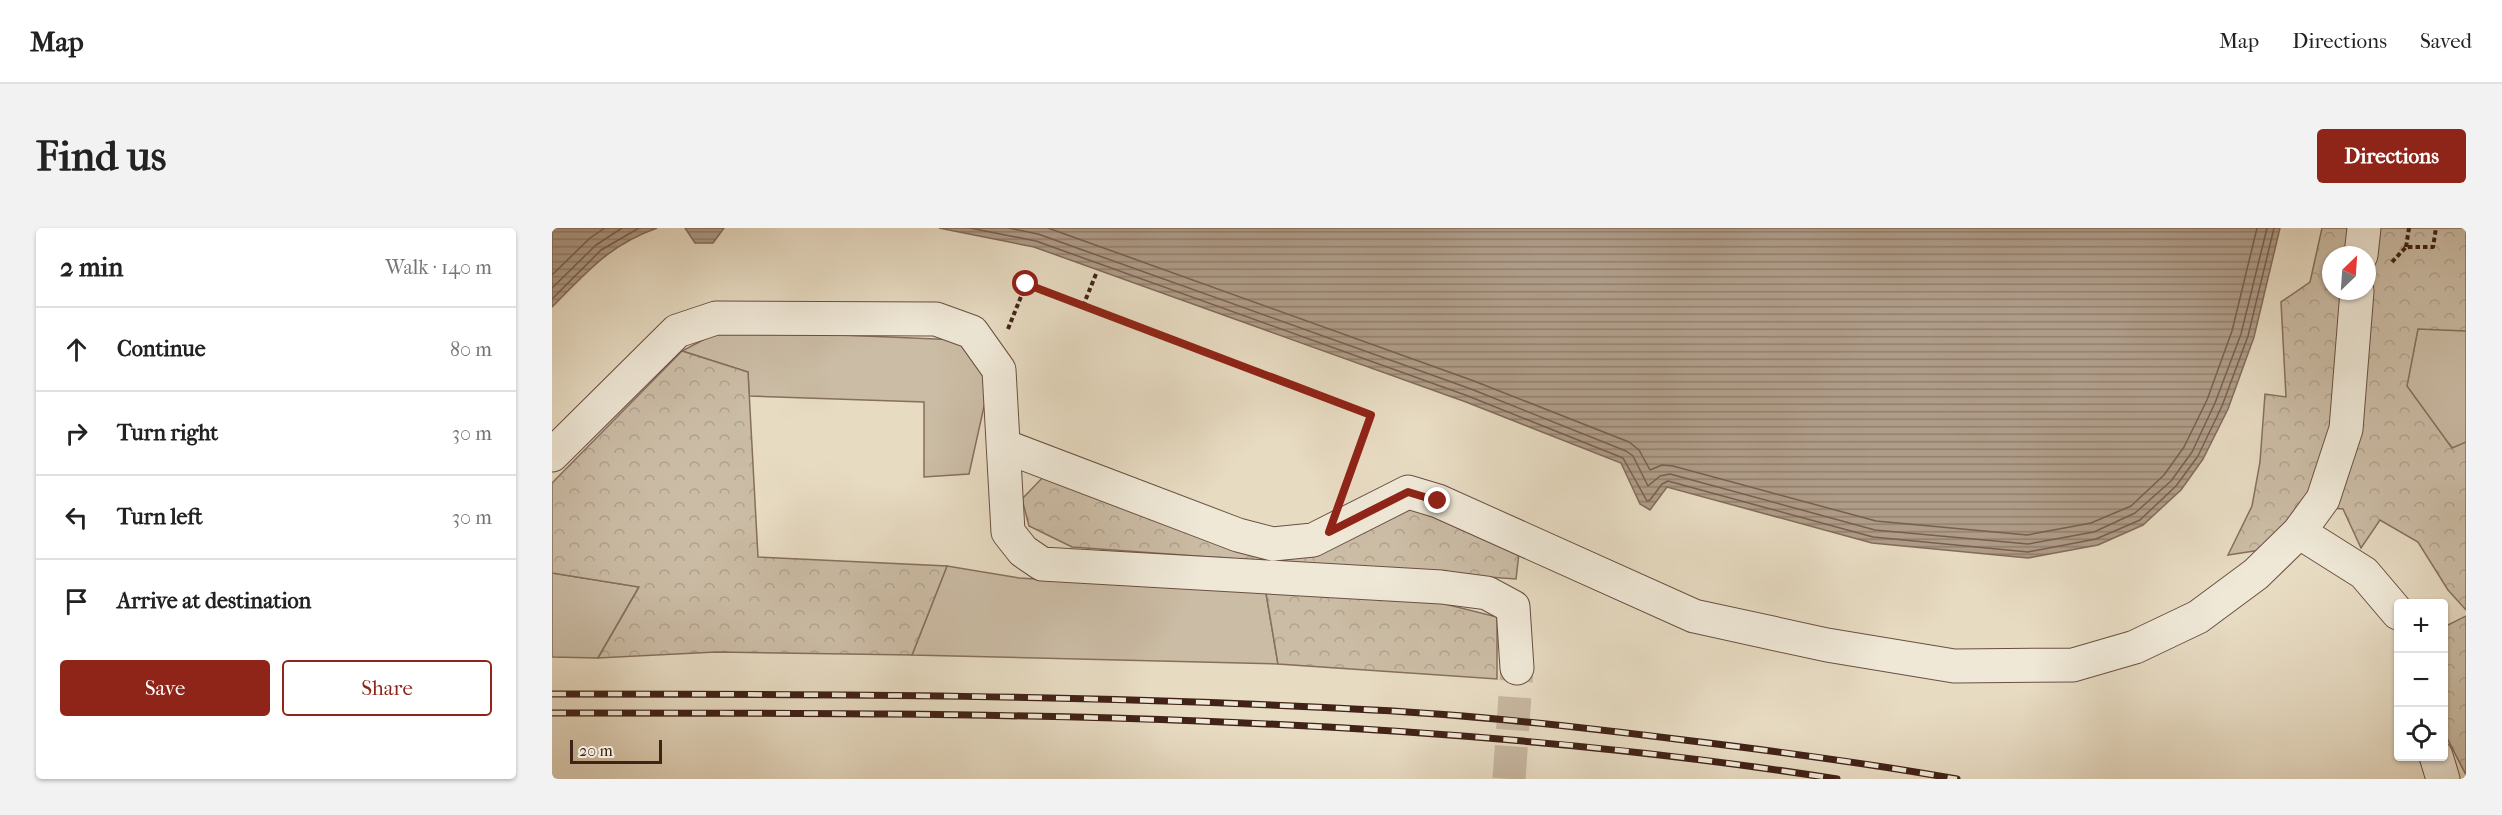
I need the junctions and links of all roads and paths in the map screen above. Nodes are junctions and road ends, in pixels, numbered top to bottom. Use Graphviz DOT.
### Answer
graph roads {
  1 [pos="2364,228"];
  2 [pos="2409,228"];
  3 [pos="2436,228"];
  4 [pos="2371,246"];
  5 [pos="2406,248"];
  6 [pos="2376,260"];
  7 [pos="1096,274"];
  8 [pos="2356,300"];
  9 [pos="1083,306"];
  10 [pos="994,363"];
  11 [pos="1004,446"];
  12 [pos="552,455"];
  13 [pos="1329,532"];
  14 [pos="2299,532"];
  15 [pos="2394,608"];
  16 [pos="1517,668"];
  17 [pos="2438,761"];
  18 [pos="2443,779"];
  1 -- 4 [label="lane"];
  2 -- 5 [label="path"];
  3 -- 5 [label="path"];
  5 -- 6 [label="path"];
  7 -- 9 [label="path"];
  8 -- 14 [label="lane"];
  9 -- 10 [label="path"];
  9 -- 13 [label="path"];
  10 -- 11 [label="lane"];
  10 -- 12 [label="lane"];
  11 -- 13 [label="lane"];
  11 -- 16 [label="lane"];
  13 -- 14 [label="lane"];
  14 -- 15 [label="lane"];
  17 -- 18 [label="lane"];
}
